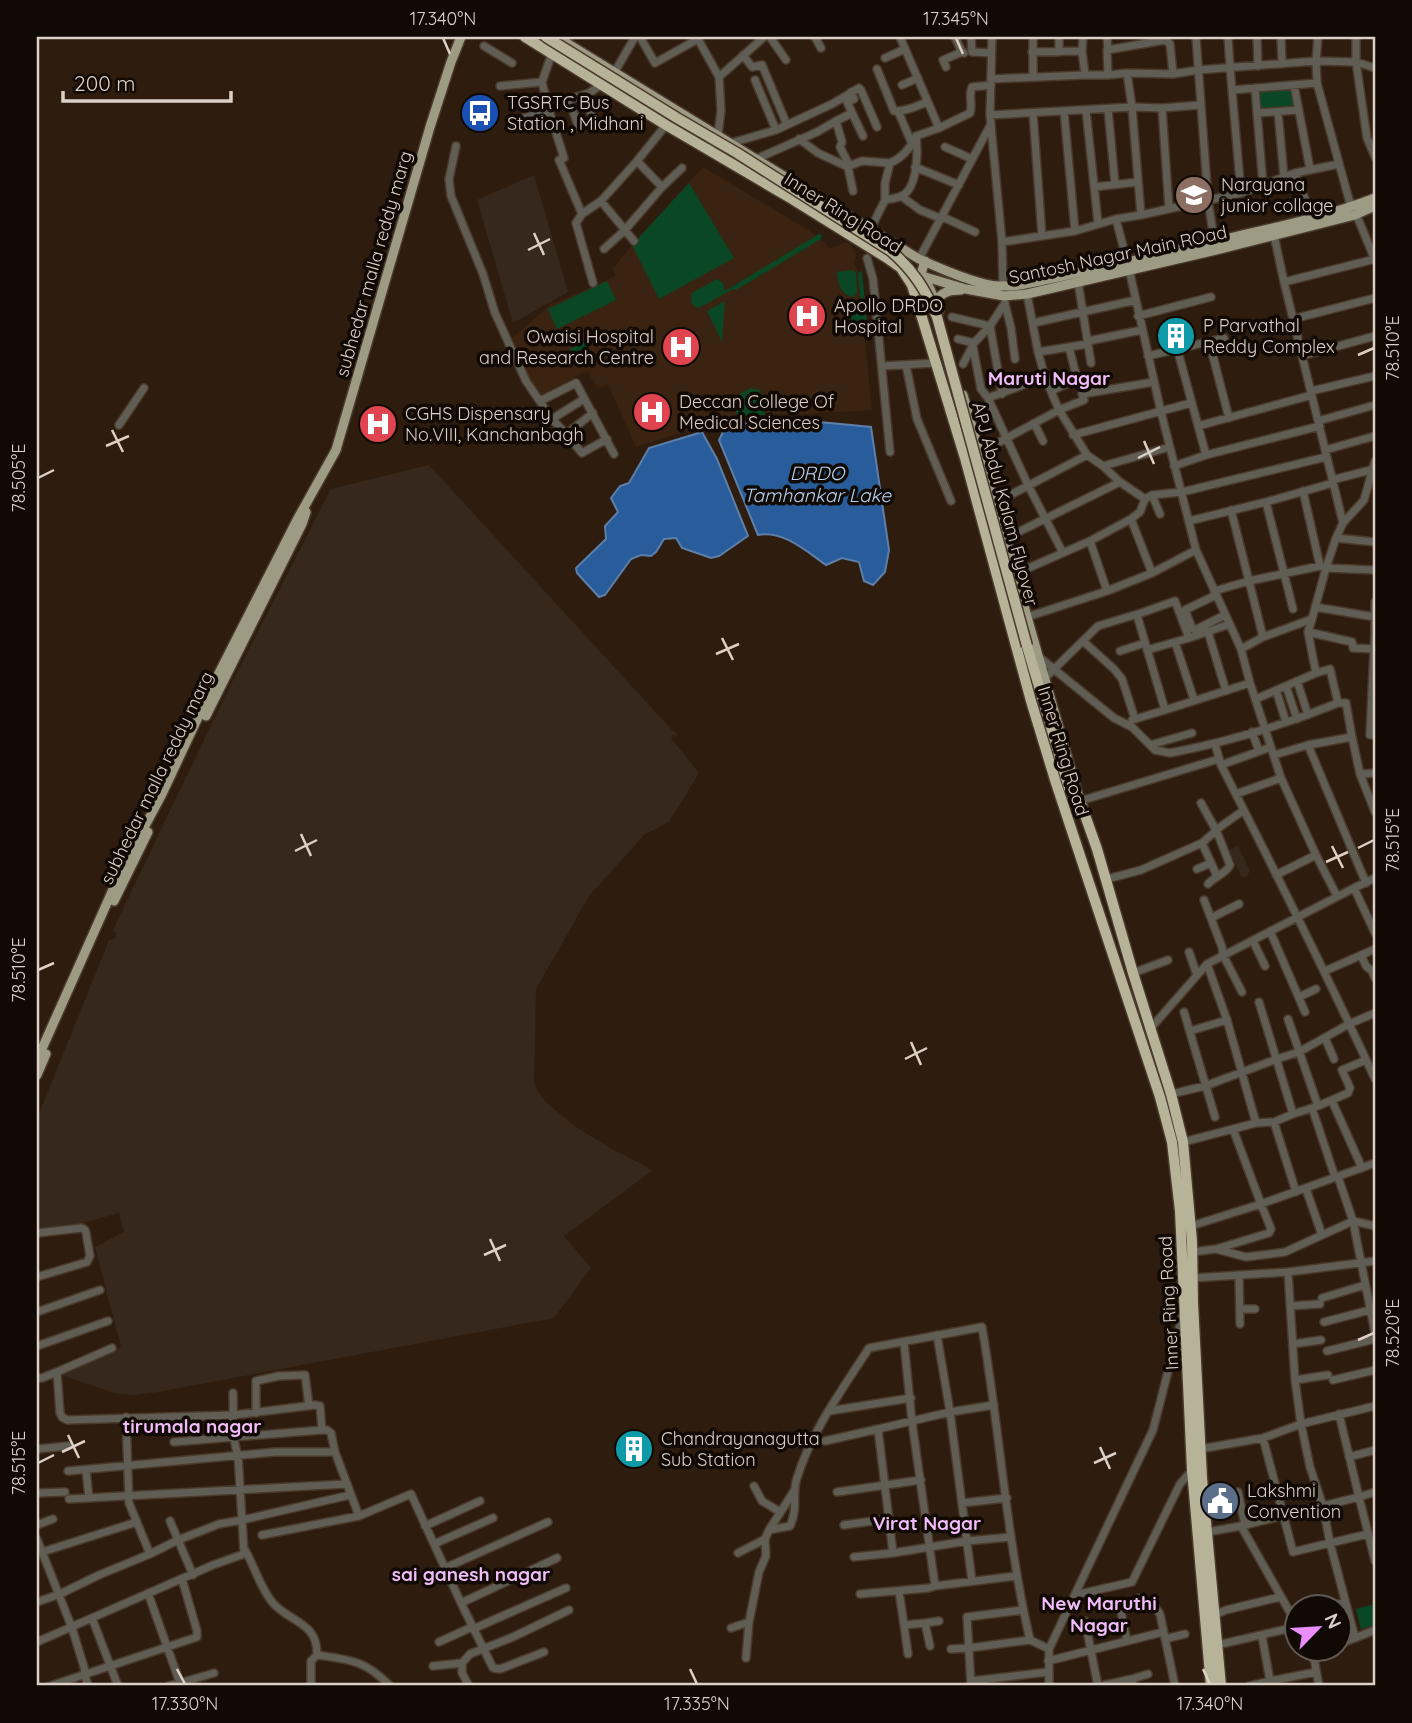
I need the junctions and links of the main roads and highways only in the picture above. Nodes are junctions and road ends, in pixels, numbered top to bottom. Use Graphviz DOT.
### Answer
graph roads {
  1 [pos="461,37"];
  2 [pos="525,37"];
  3 [pos="547,37"];
  4 [pos="557,37"];
  5 [pos="1375,198"];
  6 [pos="1375,206"];
  7 [pos="1353,211"];
  8 [pos="1215,246"];
  9 [pos="922,260"];
  10 [pos="1129,266"];
  11 [pos="907,276"];
  12 [pos="922,276"];
  13 [pos="966,289"];
  14 [pos="1004,295"];
  15 [pos="935,302"];
  16 [pos="982,460"];
  17 [pos="966,465"];
  18 [pos="985,472"];
  19 [pos="969,477"];
  20 [pos="310,497"];
  21 [pos="1080,801"];
  22 [pos="37,1060"];
  23 [pos="37,1075"];
  24 [pos="1209,1616"];
  25 [pos="1211,1686"];
  26 [pos="1221,1686"];
  1 -- 20 [label="main road, subhedar malla reddy marg"];
  2 -- 11 [label="highway, Inner Ring Road"];
  3 -- 21 [label="highway, APJ Abdul Kalam Flyover, bridge"];
  4 -- 9 [label="main road, Inner Ring Road"];
  5 -- 7 [label="main road, Santosh Nagar Main ROad"];
  6 -- 7 [label="main road, Santosh Nagar Main ROad"];
  7 -- 8 [label="main road, Santosh Nagar Main ROad"];
  7 -- 8 [label="main road, Santosh Nagar Main ROad"];
  8 -- 10 [label="main road, Santosh Nagar Main ROad"];
  9 -- 12 [label="main road"];
  9 -- 14 [label="main road, Santosh Nagar Main ROad"];
  10 -- 14 [label="main road, Santosh Nagar Main ROad"];
  10 -- 14 [label="main road, Santosh Nagar Main ROad"];
  11 -- 12 [label="main road, Santosh Nagar Main ROad"];
  11 -- 17 [label="highway, Inner Ring Road"];
  12 -- 13 [label="main road, Santosh Nagar Main ROad"];
  12 -- 15 [label="main road, Inner Ring Road"];
  13 -- 14 [label="main road, Santosh Nagar Main ROad"];
  13 -- 15 [label="main road"];
  15 -- 16 [label="main road, Inner Ring Road"];
  16 -- 17 [label="highway"];
  16 -- 18 [label="main road, Inner Ring Road"];
  17 -- 19 [label="highway, Inner Ring Road"];
  18 -- 19 [label="highway"];
  18 -- 21 [label="main road, Inner Ring Road"];
  19 -- 24 [label="highway, Inner Ring Road"];
  20 -- 22 [label="main road, subhedar malla reddy marg"];
  20 -- 23 [label="main road, subhedar malla reddy marg"];
  21 -- 24 [label="highway, Inner Ring Road"];
  24 -- 25 [label="highway, Inner Ring Road"];
  24 -- 26 [label="highway, Inner Ring Road"];
}
